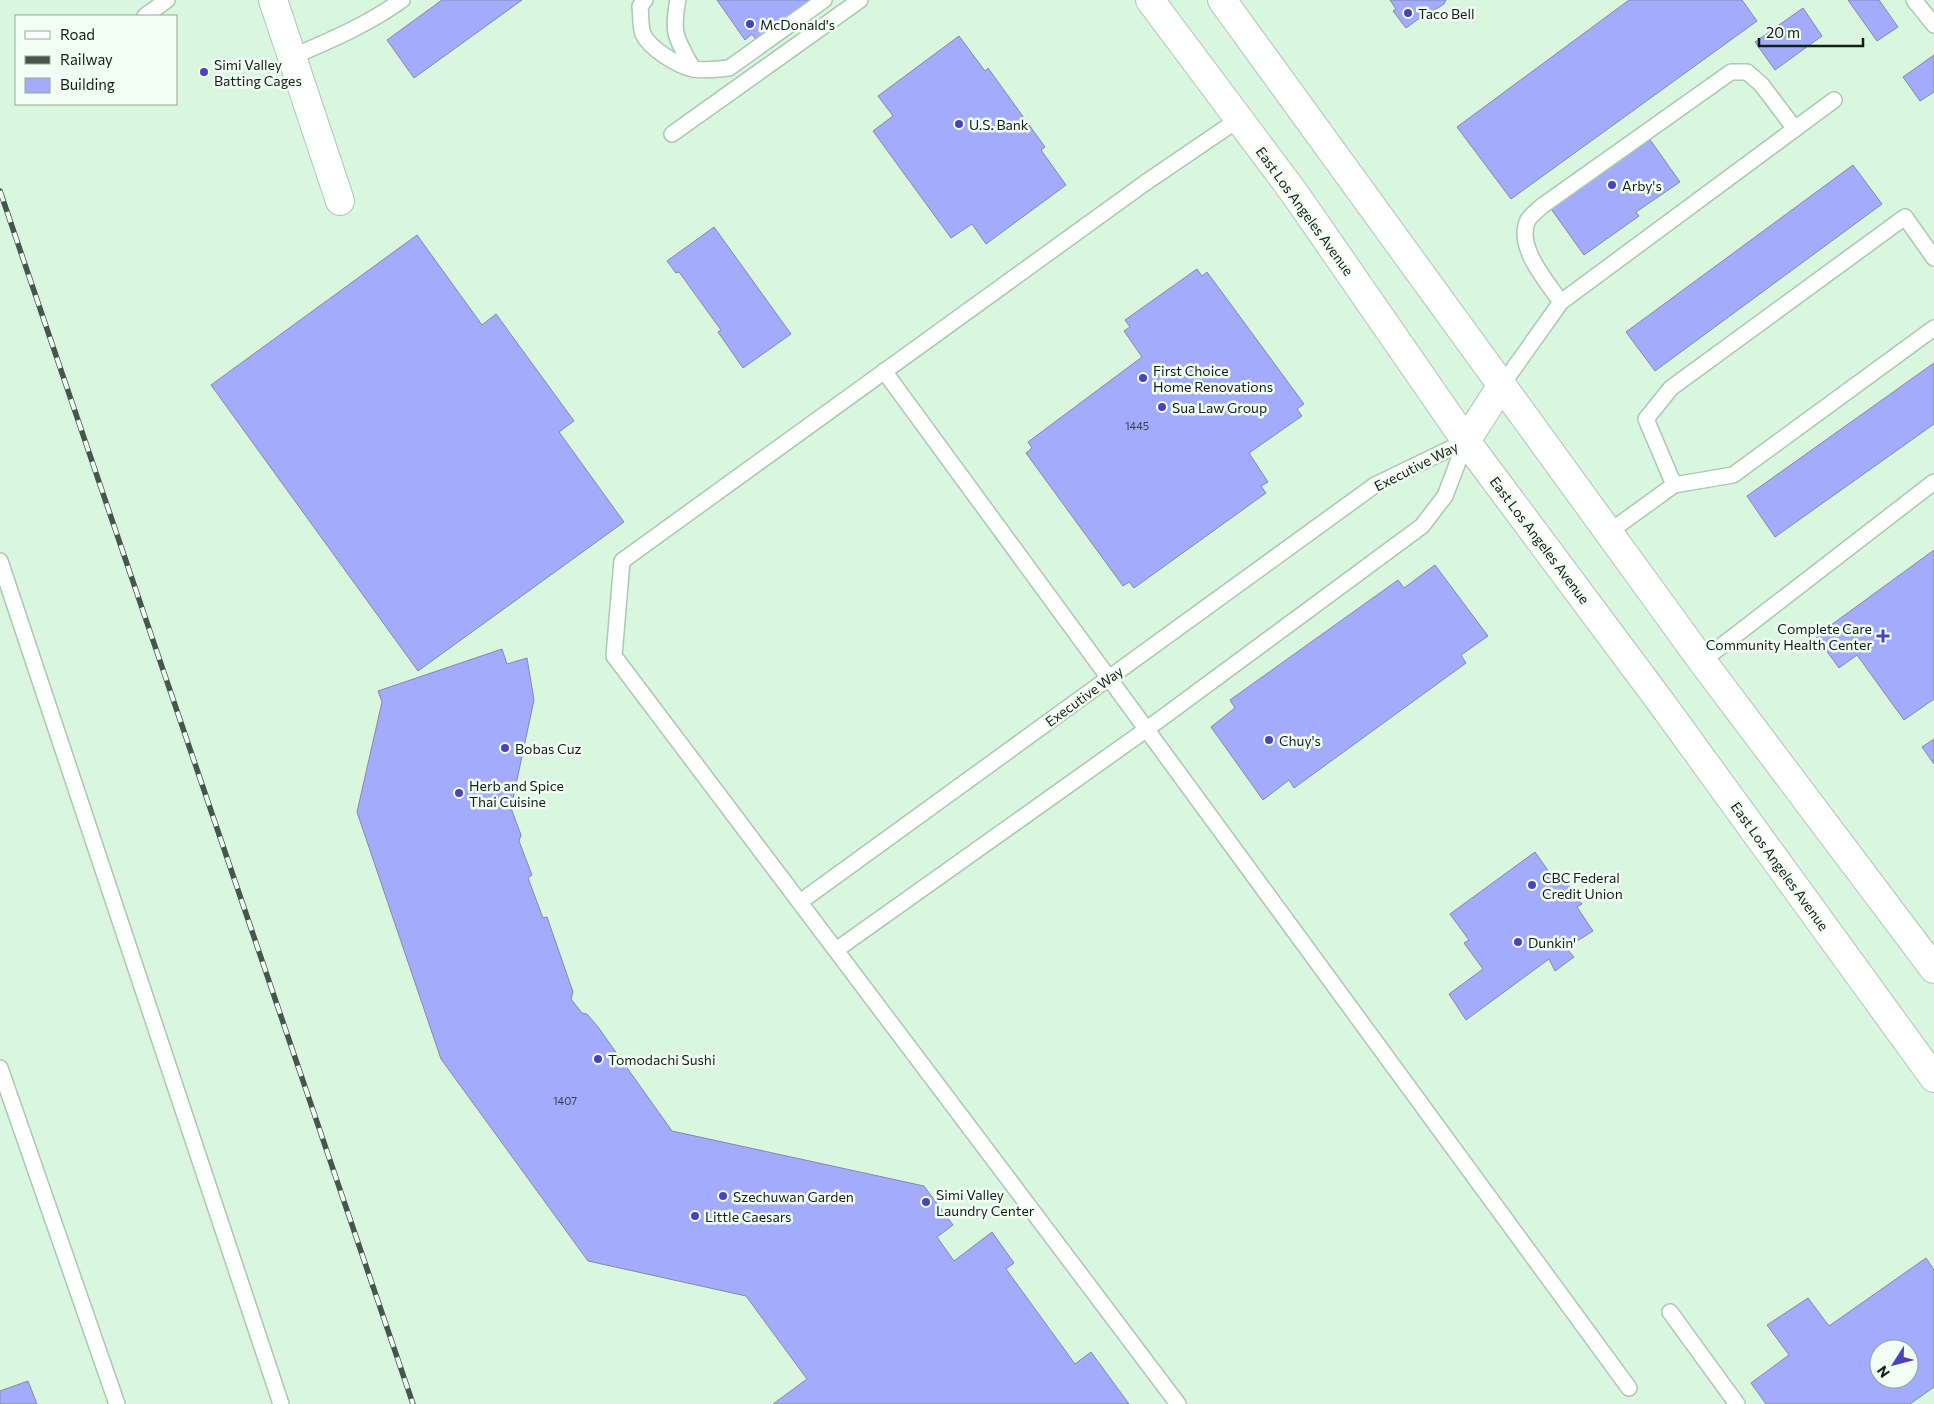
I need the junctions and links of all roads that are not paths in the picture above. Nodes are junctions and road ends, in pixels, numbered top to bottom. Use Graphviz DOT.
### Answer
graph roads {
  1 [pos="167,0"];
  2 [pos="273,0"];
  3 [pos="402,0"];
  4 [pos="645,0"];
  5 [pos="678,0"];
  6 [pos="824,0"];
  7 [pos="860,0"];
  8 [pos="1150,0"];
  9 [pos="1222,0"];
  10 [pos="1914,0"];
  11 [pos="146,15"];
  12 [pos="1934,25"];
  13 [pos="292,57"];
  14 [pos="693,69"];
  15 [pos="1834,100"];
  16 [pos="1238,119"];
  17 [pos="1795,129"];
  18 [pos="672,134"];
  19 [pos="340,201"];
  20 [pos="1934,258"];
  21 [pos="1561,302"];
  22 [pos="1934,328"];
  23 [pos="884,371"];
  24 [pos="1502,385"];
  25 [pos="1466,441"];
  26 [pos="1934,482"];
  27 [pos="1674,485"];
  28 [pos="1609,532"];
  29 [pos="0,561"];
  30 [pos="1702,661"];
  31 [pos="1109,678"];
  32 [pos="1146,729"];
  33 [pos="800,902"];
  34 [pos="836,950"];
  35 [pos="1934,969"];
  36 [pos="0,1068"];
  37 [pos="1934,1078"];
  38 [pos="1670,1312"];
  39 [pos="1629,1388"];
  40 [pos="117,1404"];
  41 [pos="281,1404"];
  42 [pos="1178,1404"];
  43 [pos="1737,1404"];
  1 -- 11 [label="lane"];
  2 -- 13 [label="main road"];
  3 -- 13 [label="lane"];
  4 -- 14 [label="lane"];
  5 -- 14 [label="lane"];
  6 -- 14 [label="lane"];
  7 -- 18 [label="lane"];
  8 -- 16 [label="main road, East Los Angeles Avenue"];
  9 -- 24 [label="main road"];
  10 -- 12 [label="lane"];
  13 -- 19 [label="main road"];
  15 -- 17 [label="lane"];
  16 -- 23 [label="lane"];
  16 -- 25 [label="main road, East Los Angeles Avenue"];
  17 -- 21 [label="lane"];
  17 -- 21 [label="lane"];
  20 -- 27 [label="lane"];
  21 -- 24 [label="lane"];
  22 -- 27 [label="lane"];
  23 -- 31 [label="lane"];
  23 -- 33 [label="lane"];
  24 -- 25 [label="main road"];
  24 -- 28 [label="main road"];
  25 -- 31 [label="lane, Executive Way"];
  25 -- 32 [label="lane, Executive Way"];
  25 -- 37 [label="main road, East Los Angeles Avenue"];
  26 -- 30 [label="lane"];
  27 -- 28 [label="lane"];
  28 -- 30 [label="main road"];
  29 -- 41 [label="lane"];
  30 -- 35 [label="main road"];
  31 -- 32 [label="lane"];
  31 -- 33 [label="lane, Executive Way"];
  32 -- 34 [label="lane, Executive Way"];
  32 -- 39 [label="lane"];
  33 -- 34 [label="lane"];
  34 -- 42 [label="lane"];
  36 -- 40 [label="lane"];
  38 -- 43 [label="lane"];
}
